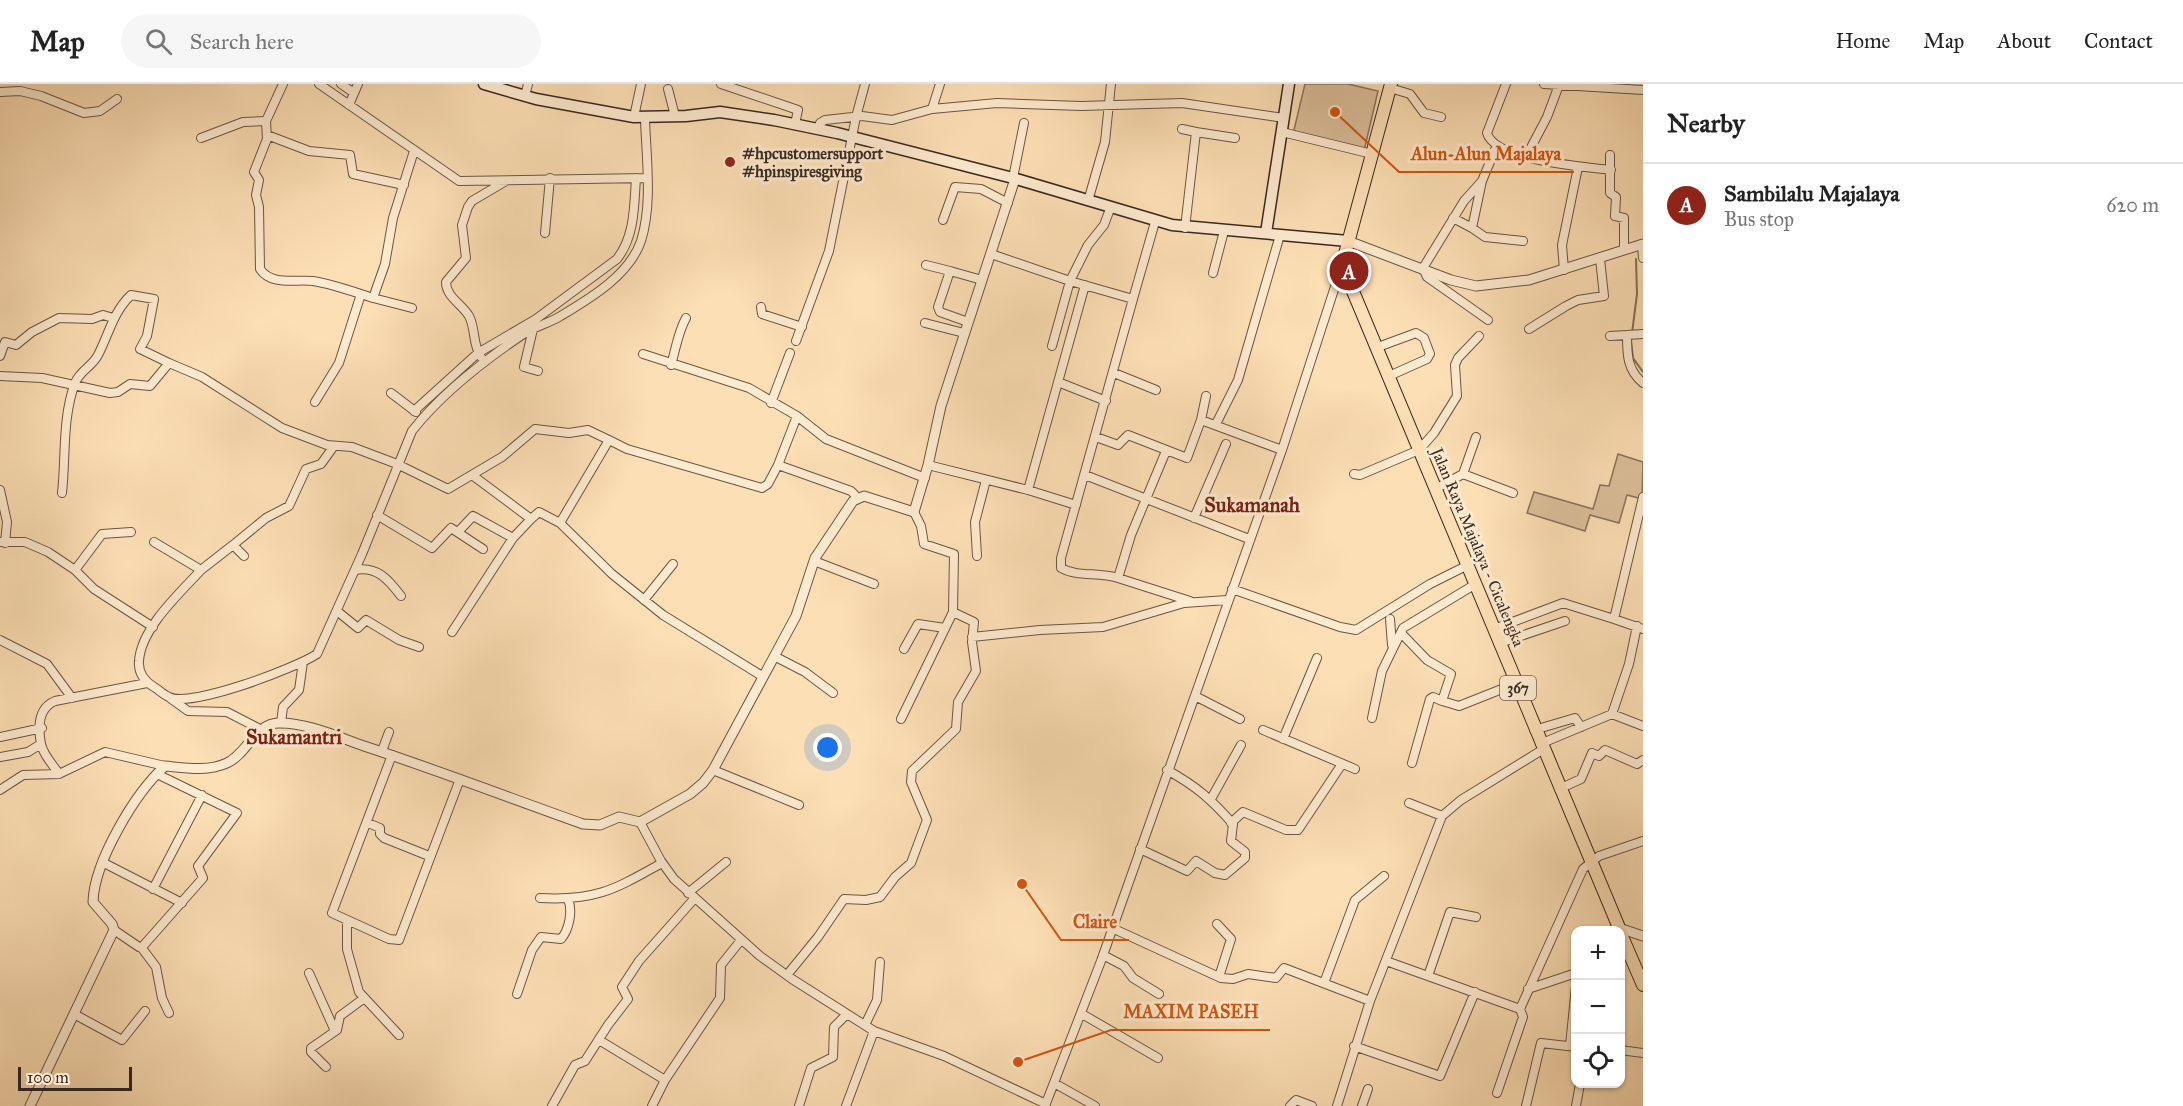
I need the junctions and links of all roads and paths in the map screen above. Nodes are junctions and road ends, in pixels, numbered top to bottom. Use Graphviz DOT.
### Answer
graph roads {
  1 [pos="283,84"];
  2 [pos="319,84"];
  3 [pos="341,84"];
  4 [pos="357,84"];
  5 [pos="484,84"];
  6 [pos="528,84"];
  7 [pos="641,84"];
  8 [pos="721,84"];
  9 [pos="866,84"];
  10 [pos="940,84"];
  11 [pos="1111,84"];
  12 [pos="1289,84"];
  13 [pos="1506,84"];
  14 [pos="1544,84"];
  15 [pos="1559,85"];
  16 [pos="1391,86"];
  17 [pos="1641,88"];
  18 [pos="668,89"];
  19 [pos="0,92"];
  20 [pos="525,96"];
  21 [pos="117,99"];
  22 [pos="351,99"];
  23 [pos="1110,104"];
  24 [pos="932,109"];
  25 [pos="675,116"];
  26 [pos="640,117"];
  27 [pos="856,117"];
  28 [pos="1441,117"];
  29 [pos="1284,118"];
  30 [pos="266,122"];
  31 [pos="1024,123"];
  32 [pos="795,124"];
  33 [pos="818,129"];
  34 [pos="1182,129"];
  35 [pos="1196,132"];
  36 [pos="1282,132"];
  37 [pos="267,135"];
  38 [pos="853,137"];
  39 [pos="201,138"];
  40 [pos="1235,138"];
  41 [pos="1497,145"];
  42 [pos="414,151"];
  43 [pos="1372,154"];
  44 [pos="1610,155"];
  45 [pos="1526,157"];
  46 [pos="1578,167"];
  47 [pos="1611,170"];
  48 [pos="643,176"];
  49 [pos="550,178"];
  50 [pos="1014,178"];
  51 [pos="507,180"];
  52 [pos="1482,181"];
  53 [pos="404,185"];
  54 [pos="1009,198"];
  55 [pos="1088,201"];
  56 [pos="1110,211"];
  57 [pos="1453,218"];
  58 [pos="943,220"];
  59 [pos="1185,228"];
  60 [pos="1472,228"];
  61 [pos="1152,231"];
  62 [pos="545,233"];
  63 [pos="1266,233"];
  64 [pos="1280,235"];
  65 [pos="635,238"];
  66 [pos="1223,238"];
  67 [pos="1523,241"];
  68 [pos="1347,243"];
  69 [pos="1642,244"];
  70 [pos="1624,250"];
  71 [pos="991,254"];
  72 [pos="1643,258"];
  73 [pos="1600,259"];
  74 [pos="1342,263"];
  75 [pos="926,266"];
  76 [pos="1423,268"];
  77 [pos="1564,270"];
  78 [pos="950,271"];
  79 [pos="1214,273"];
  80 [pos="982,280"];
  81 [pos="1070,281"];
  82 [pos="1086,285"];
  83 [pos="361,294"];
  84 [pos="373,298"];
  85 [pos="1133,299"];
  86 [pos="762,307"];
  87 [pos="412,309"];
  88 [pos="555,313"];
  89 [pos="113,318"];
  90 [pos="686,318"];
  91 [pos="1488,320"];
  92 [pos="968,322"];
  93 [pos="925,323"];
  94 [pos="802,327"];
  95 [pos="533,329"];
  96 [pos="1529,329"];
  97 [pos="964,333"];
  98 [pos="1634,335"];
  99 [pos="1479,336"];
  100 [pos="1610,336"];
  101 [pos="796,341"];
  102 [pos="1052,346"];
  103 [pos="1378,347"];
  104 [pos="790,353"];
  105 [pos="643,354"];
  106 [pos="0,356"];
  107 [pos="482,357"];
  108 [pos="168,363"];
  109 [pos="671,365"];
  110 [pos="538,371"];
  111 [pos="1114,373"];
  112 [pos="0,376"];
  113 [pos="1389,376"];
  114 [pos="1058,382"];
  115 [pos="1643,383"];
  116 [pos="74,385"];
  117 [pos="1156,390"];
  118 [pos="391,393"];
  119 [pos="1206,396"];
  120 [pos="1106,401"];
  121 [pos="315,402"];
  122 [pos="771,403"];
  123 [pos="418,414"];
  124 [pos="797,416"];
  125 [pos="1201,420"];
  126 [pos="1216,424"];
  127 [pos="1096,437"];
  128 [pos="1476,437"];
  129 [pos="609,440"];
  130 [pos="1416,443"];
  131 [pos="1226,444"];
  132 [pos="334,446"];
  133 [pos="1282,450"];
  134 [pos="1166,451"];
  135 [pos="397,464"];
  136 [pos="778,465"];
  137 [pos="928,465"];
  138 [pos="1353,474"];
  139 [pos="1463,474"];
  140 [pos="471,475"];
  141 [pos="1085,475"];
  142 [pos="925,478"];
  143 [pos="986,480"];
  144 [pos="1437,488"];
  145 [pos="0,490"];
  146 [pos="1028,490"];
  147 [pos="62,493"];
  148 [pos="1513,493"];
  149 [pos="857,497"];
  150 [pos="1643,497"];
  151 [pos="1148,498"];
  152 [pos="1076,505"];
  153 [pos="914,512"];
  154 [pos="377,515"];
  155 [pos="3,517"];
  156 [pos="1194,518"];
  157 [pos="531,519"];
  158 [pos="560,523"];
  159 [pos="131,532"];
  160 [pos="458,532"];
  161 [pos="513,538"];
  162 [pos="1249,539"];
  163 [pos="154,542"];
  164 [pos="2,543"];
  165 [pos="233,545"];
  166 [pos="483,549"];
  167 [pos="244,555"];
  168 [pos="977,556"];
  169 [pos="814,561"];
  170 [pos="673,564"];
  171 [pos="1466,566"];
  172 [pos="75,570"];
  173 [pos="201,570"];
  174 [pos="355,570"];
  175 [pos="1118,578"];
  176 [pos="874,584"];
  177 [pos="1474,585"];
  178 [pos="1232,590"];
  179 [pos="401,596"];
  180 [pos="644,600"];
  181 [pos="1227,600"];
  182 [pos="1192,602"];
  183 [pos="337,611"];
  184 [pos="1384,611"];
  185 [pos="953,612"];
  186 [pos="1614,619"];
  187 [pos="1565,621"];
  188 [pos="1391,622"];
  189 [pos="153,627"];
  190 [pos="945,628"];
  191 [pos="1640,628"];
  192 [pos="1494,629"];
  193 [pos="1401,631"];
  194 [pos="452,632"];
  195 [pos="972,637"];
  196 [pos="0,640"];
  197 [pos="1391,642"];
  198 [pos="1500,643"];
  199 [pos="419,647"];
  200 [pos="904,649"];
  201 [pos="774,656"];
  202 [pos="1317,658"];
  203 [pos="303,662"];
  204 [pos="762,676"];
  205 [pos="147,683"];
  206 [pos="1516,683"];
  207 [pos="833,693"];
  208 [pos="1195,696"];
  209 [pos="72,698"];
  210 [pos="170,698"];
  211 [pos="1442,701"];
  212 [pos="1612,714"];
  213 [pos="1372,718"];
  214 [pos="901,719"];
  215 [pos="1240,719"];
  216 [pos="281,723"];
  217 [pos="1643,726"];
  218 [pos="1581,727"];
  219 [pos="42,728"];
  220 [pos="262,730"];
  221 [pos="1263,730"];
  222 [pos="1534,730"];
  223 [pos="388,732"];
  224 [pos="0,736"];
  225 [pos="1282,739"];
  226 [pos="1240,745"];
  227 [pos="1541,747"];
  228 [pos="42,748"];
  229 [pos="382,752"];
  230 [pos="392,755"];
  231 [pos="0,757"];
  232 [pos="1643,760"];
  233 [pos="1412,763"];
  234 [pos="1342,764"];
  235 [pos="165,766"];
  236 [pos="1355,769"];
  237 [pos="712,770"];
  238 [pos="1167,771"];
  239 [pos="59,774"];
  240 [pos="156,774"];
  241 [pos="460,779"];
  242 [pos="1559,789"];
  243 [pos="0,790"];
  244 [pos="202,795"];
  245 [pos="1211,799"];
  246 [pos="1409,803"];
  247 [pos="799,805"];
  248 [pos="1442,816"];
  249 [pos="640,822"];
  250 [pos="368,823"];
  251 [pos="1231,823"];
  252 [pos="1643,841"];
  253 [pos="1140,849"];
  254 [pos="429,856"];
  255 [pos="1590,861"];
  256 [pos="662,862"];
  257 [pos="726,862"];
  258 [pos="104,863"];
  259 [pos="1384,876"];
  260 [pos="153,889"];
  261 [pos="691,896"];
  262 [pos="540,898"];
  263 [pos="568,899"];
  264 [pos="182,903"];
  265 [pos="1476,916"];
  266 [pos="347,921"];
  267 [pos="1216,924"];
  268 [pos="1618,926"];
  269 [pos="1112,928"];
  270 [pos="114,930"];
  271 [pos="1625,931"];
  272 [pos="1643,936"];
  273 [pos="741,940"];
  274 [pos="141,947"];
  275 [pos="1625,954"];
  276 [pos="1103,955"];
  277 [pos="1386,961"];
  278 [pos="880,963"];
  279 [pos="309,973"];
  280 [pos="1571,974"];
  281 [pos="787,975"];
  282 [pos="1428,976"];
  283 [pos="1219,977"];
  284 [pos="1324,983"];
  285 [pos="1643,985"];
  286 [pos="1528,989"];
  287 [pos="1475,992"];
  288 [pos="517,994"];
  289 [pos="1159,994"];
  290 [pos="363,999"];
  291 [pos="1370,1001"];
  292 [pos="1520,1009"];
  293 [pos="146,1011"];
  294 [pos="169,1013"];
  295 [pos="74,1014"];
  296 [pos="847,1014"];
  297 [pos="1082,1014"];
  298 [pos="865,1025"];
  299 [pos="335,1031"];
  300 [pos="874,1031"];
  301 [pos="399,1035"];
  302 [pos="599,1040"];
  303 [pos="1354,1046"];
  304 [pos="1571,1046"];
  305 [pos="1625,1051"];
  306 [pos="1643,1053"];
  307 [pos="1158,1058"];
  308 [pos="326,1067"];
  309 [pos="665,1080"];
  310 [pos="1054,1083"];
  311 [pos="1579,1088"];
  312 [pos="1368,1089"];
  313 [pos="1497,1093"];
  314 [pos="1045,1105"];
  315 [pos="30,1106"];
  316 [pos="552,1106"];
  317 [pos="652,1106"];
  318 [pos="799,1106"];
  319 [pos="846,1106"];
  320 [pos="1095,1106"];
  321 [pos="1290,1106"];
  322 [pos="1312,1106"];
  323 [pos="1337,1106"];
  324 [pos="1362,1106"];
  325 [pos="1526,1106"];
  326 [pos="1576,1106"];
  1 -- 30 [label="street"];
  2 -- 22 [label="street"];
  3 -- 22 [label="street"];
  4 -- 22 [label="street"];
  5 -- 20 [label="main road"];
  6 -- 20 [label="street"];
  7 -- 26 [label="street"];
  8 -- 32 [label="street"];
  9 -- 27 [label="street"];
  10 -- 24 [label="street"];
  11 -- 23 [label="street"];
  12 -- 29 [label="main road"];
  13 -- 41 [label="street"];
  14 -- 15 [label="street"];
  15 -- 17 [label="street"];
  15 -- 45 [label="street"];
  16 -- 28 [label="street"];
  16 -- 43 [label="main road"];
  18 -- 25 [label="street"];
  19 -- 21 [label="street"];
  20 -- 26 [label="main road"];
  22 -- 42 [label="street"];
  23 -- 24 [label="street"];
  23 -- 29 [label="street"];
  23 -- 55 [label="street"];
  24 -- 27 [label="street"];
  25 -- 26 [label="main road"];
  25 -- 32 [label="main road"];
  26 -- 48 [label="street"];
  27 -- 33 [label="street"];
  27 -- 38 [label="street"];
  29 -- 36 [label="main road"];
  30 -- 37 [label="street"];
  30 -- 39 [label="street"];
  31 -- 50 [label="street"];
  32 -- 33 [label="main road"];
  33 -- 38 [label="main road"];
  34 -- 35 [label="street"];
  35 -- 40 [label="street"];
  35 -- 59 [label="street"];
  36 -- 43 [label="street"];
  36 -- 63 [label="main road"];
  37 -- 53 [label="street"];
  37 -- 83 [label="street"];
  38 -- 50 [label="main road"];
  38 -- 94 [label="street"];
  41 -- 45 [label="street"];
  41 -- 52 [label="street"];
  42 -- 51 [label="street"];
  42 -- 53 [label="street"];
  43 -- 68 [label="main road"];
  44 -- 47 [label="street"];
  45 -- 46 [label="street"];
  46 -- 47 [label="street"];
  46 -- 77 [label="street"];
  47 -- 70 [label="street"];
  48 -- 49 [label="street"];
  48 -- 65 [label="street"];
  48 -- 65 [label="street"];
  49 -- 51 [label="street"];
  49 -- 62 [label="street"];
  50 -- 54 [label="street"];
  50 -- 55 [label="main road"];
  51 -- 107 [label="street"];
  52 -- 57 [label="street"];
  52 -- 60 [label="street"];
  53 -- 84 [label="street"];
  54 -- 58 [label="street"];
  54 -- 71 [label="street"];
  55 -- 56 [label="main road"];
  56 -- 61 [label="main road"];
  56 -- 81 [label="street"];
  57 -- 60 [label="street"];
  57 -- 76 [label="street"];
  59 -- 61 [label="main road"];
  59 -- 66 [label="main road"];
  60 -- 67 [label="street"];
  61 -- 85 [label="street"];
  63 -- 64 [label="main road"];
  63 -- 66 [label="main road"];
  64 -- 68 [label="main road"];
  64 -- 126 [label="street"];
  65 -- 88 [label="street"];
  65 -- 88 [label="street"];
  66 -- 79 [label="street"];
  68 -- 74 [label="main road"];
  68 -- 76 [label="street"];
  69 -- 70 [label="street"];
  69 -- 72 [label="street"];
  70 -- 73 [label="street"];
  71 -- 80 [label="street"];
  71 -- 81 [label="street"];
  73 -- 77 [label="street"];
  73 -- 96 [label="street"];
  74 -- 103 [label="main road, Jalan Raya Majalaya - Cicalengka / 367"];
  74 -- 133 [label="street"];
  75 -- 78 [label="street"];
  76 -- 77 [label="street"];
  76 -- 91 [label="street"];
  78 -- 80 [label="street"];
  78 -- 92 [label="street"];
  80 -- 92 [label="street"];
  81 -- 82 [label="street"];
  81 -- 102 [label="street"];
  82 -- 85 [label="street"];
  82 -- 114 [label="street"];
  83 -- 84 [label="street"];
  83 -- 121 [label="street"];
  84 -- 87 [label="street"];
  85 -- 111 [label="street"];
  86 -- 94 [label="street"];
  88 -- 95 [label="street"];
  88 -- 107 [label="street"];
  89 -- 106 [label="street"];
  89 -- 108 [label="street"];
  89 -- 116 [label="street"];
  90 -- 109 [label="street"];
  92 -- 97 [label="street"];
  93 -- 97 [label="street"];
  94 -- 101 [label="street"];
  95 -- 107 [label="street"];
  95 -- 110 [label="street"];
  97 -- 137 [label="street"];
  98 -- 100 [label="street"];
  98 -- 115 [label="street"];
  99 -- 130 [label="street"];
  103 -- 113 [label="main road, Jalan Raya Majalaya - Cicalengka / 367"];
  103 -- 113 [label="street"];
  104 -- 122 [label="street"];
  105 -- 109 [label="street"];
  107 -- 123 [label="street"];
  108 -- 116 [label="street"];
  108 -- 132 [label="street"];
  109 -- 122 [label="street"];
  111 -- 117 [label="street"];
  111 -- 120 [label="street"];
  112 -- 116 [label="street"];
  113 -- 130 [label="main road, Jalan Raya Majalaya - Cicalengka / 367"];
  114 -- 120 [label="street"];
  114 -- 146 [label="street"];
  116 -- 147 [label="street"];
  118 -- 123 [label="street"];
  119 -- 125 [label="street"];
  120 -- 127 [label="street"];
  122 -- 124 [label="street"];
  123 -- 135 [label="street"];
  124 -- 136 [label="street"];
  124 -- 142 [label="street"];
  125 -- 126 [label="street"];
  125 -- 134 [label="street"];
  126 -- 133 [label="street"];
  127 -- 134 [label="street"];
  127 -- 141 [label="street"];
  128 -- 139 [label="street"];
  129 -- 136 [label="street"];
  129 -- 140 [label="street"];
  129 -- 158 [label="street"];
  130 -- 138 [label="street"];
  130 -- 144 [label="main road, Jalan Raya Majalaya - Cicalengka / 367"];
  131 -- 156 [label="street"];
  132 -- 135 [label="street"];
  132 -- 165 [label="street"];
  133 -- 162 [label="street"];
  134 -- 151 [label="street"];
  135 -- 140 [label="street"];
  135 -- 154 [label="street"];
  136 -- 149 [label="street"];
  137 -- 142 [label="street"];
  137 -- 143 [label="street"];
  139 -- 144 [label="street"];
  139 -- 148 [label="street"];
  140 -- 157 [label="street"];
  141 -- 151 [label="street"];
  141 -- 152 [label="street"];
  142 -- 153 [label="street"];
  143 -- 146 [label="street"];
  143 -- 168 [label="street"];
  144 -- 171 [label="main road, Jalan Raya Majalaya - Cicalengka / 367"];
  145 -- 155 [label="street"];
  146 -- 152 [label="street"];
  149 -- 153 [label="street"];
  149 -- 169 [label="street"];
  150 -- 186 [label="street"];
  151 -- 156 [label="street"];
  151 -- 175 [label="street"];
  152 -- 175 [label="street"];
  153 -- 185 [label="street"];
  154 -- 160 [label="street"];
  154 -- 174 [label="street"];
  155 -- 164 [label="street"];
  156 -- 162 [label="street"];
  157 -- 158 [label="street"];
  157 -- 161 [label="street"];
  158 -- 180 [label="street"];
  159 -- 172 [label="street"];
  160 -- 161 [label="street"];
  160 -- 166 [label="street"];
  161 -- 194 [label="street"];
  162 -- 178 [label="street"];
  163 -- 173 [label="street"];
  164 -- 172 [label="street"];
  165 -- 167 [label="street"];
  165 -- 173 [label="street"];
  169 -- 176 [label="street"];
  169 -- 201 [label="street"];
  170 -- 180 [label="street"];
  171 -- 177 [label="main road, Jalan Raya Majalaya - Cicalengka / 367"];
  171 -- 184 [label="street"];
  172 -- 189 [label="street"];
  173 -- 189 [label="street"];
  174 -- 179 [label="street"];
  174 -- 183 [label="street"];
  175 -- 182 [label="street"];
  177 -- 192 [label="main road, Jalan Raya Majalaya - Cicalengka / 367"];
  177 -- 193 [label="street"];
  178 -- 181 [label="street"];
  178 -- 184 [label="street"];
  180 -- 204 [label="street"];
  181 -- 182 [label="street"];
  181 -- 208 [label="street"];
  182 -- 195 [label="street"];
  183 -- 199 [label="street"];
  183 -- 203 [label="street"];
  184 -- 188 [label="street"];
  185 -- 190 [label="street"];
  185 -- 195 [label="street"];
  186 -- 191 [label="street"];
  186 -- 192 [label="street"];
  187 -- 198 [label="street"];
  188 -- 193 [label="street"];
  188 -- 197 [label="street"];
  189 -- 205 [label="street"];
  190 -- 200 [label="street"];
  190 -- 214 [label="street"];
  191 -- 212 [label="street"];
  192 -- 198 [label="main road, Jalan Raya Majalaya - Cicalengka / 367"];
  193 -- 197 [label="street"];
  193 -- 211 [label="street"];
  195 -- 281 [label="street"];
  196 -- 209 [label="street"];
  197 -- 213 [label="street"];
  198 -- 206 [label="main road, Jalan Raya Majalaya - Cicalengka / 367"];
  201 -- 204 [label="street"];
  201 -- 207 [label="street"];
  202 -- 225 [label="street"];
  203 -- 210 [label="street"];
  203 -- 216 [label="street"];
  204 -- 237 [label="street"];
  205 -- 209 [label="street"];
  205 -- 210 [label="street"];
  206 -- 211 [label="street"];
  206 -- 222 [label="main road, Jalan Raya Majalaya - Cicalengka / 367"];
  208 -- 215 [label="street"];
  208 -- 238 [label="street"];
  209 -- 219 [label="street"];
  210 -- 220 [label="street"];
  211 -- 233 [label="street"];
  212 -- 217 [label="street"];
  212 -- 218 [label="street"];
  216 -- 220 [label="street"];
  216 -- 229 [label="street"];
  218 -- 222 [label="street"];
  218 -- 227 [label="street"];
  219 -- 224 [label="street"];
  219 -- 228 [label="street"];
  220 -- 235 [label="street"];
  221 -- 225 [label="street"];
  222 -- 227 [label="main road, Jalan Raya Majalaya - Cicalengka / 367"];
  223 -- 229 [label="street"];
  225 -- 234 [label="street"];
  226 -- 245 [label="street"];
  227 -- 242 [label="main road, Jalan Raya Majalaya - Cicalengka / 367"];
  227 -- 248 [label="street"];
  228 -- 231 [label="street"];
  228 -- 239 [label="street"];
  229 -- 230 [label="street"];
  230 -- 241 [label="street"];
  230 -- 250 [label="street"];
  232 -- 242 [label="street"];
  234 -- 236 [label="street"];
  234 -- 251 [label="street"];
  235 -- 239 [label="street"];
  235 -- 240 [label="street"];
  237 -- 247 [label="street"];
  237 -- 249 [label="street"];
  238 -- 245 [label="street"];
  238 -- 253 [label="street"];
  239 -- 243 [label="street"];
  240 -- 244 [label="street"];
  240 -- 258 [label="street"];
  241 -- 249 [label="street"];
  241 -- 254 [label="street"];
  242 -- 255 [label="main road, Jalan Raya Majalaya - Cicalengka / 367"];
  244 -- 260 [label="street"];
  244 -- 264 [label="street"];
  245 -- 251 [label="street"];
  246 -- 248 [label="street"];
  248 -- 277 [label="street"];
  249 -- 256 [label="street"];
  250 -- 254 [label="street"];
  250 -- 266 [label="street"];
  251 -- 253 [label="street"];
  252 -- 255 [label="street"];
  253 -- 269 [label="street"];
  254 -- 266 [label="street"];
  255 -- 268 [label="main road, Jalan Raya Majalaya - Cicalengka / 367"];
  255 -- 286 [label="street"];
  256 -- 261 [label="street"];
  256 -- 263 [label="street"];
  257 -- 261 [label="street"];
  258 -- 260 [label="street"];
  258 -- 270 [label="street"];
  259 -- 284 [label="street"];
  260 -- 264 [label="street"];
  261 -- 273 [label="street"];
  261 -- 302 [label="street"];
  262 -- 263 [label="street"];
  263 -- 288 [label="street"];
  264 -- 274 [label="street"];
  265 -- 282 [label="street"];
  266 -- 290 [label="street"];
  267 -- 283 [label="street"];
  269 -- 276 [label="street"];
  269 -- 283 [label="street"];
  270 -- 274 [label="street"];
  270 -- 295 [label="street"];
  271 -- 272 [label="street"];
  273 -- 281 [label="street"];
  273 -- 309 [label="street"];
  274 -- 294 [label="street"];
  275 -- 285 [label="main road, Jalan Raya Majalaya - Cicalengka / 367"];
  276 -- 289 [label="street"];
  276 -- 297 [label="street"];
  277 -- 282 [label="street"];
  277 -- 291 [label="street"];
  278 -- 298 [label="street"];
  279 -- 299 [label="street"];
  280 -- 286 [label="street"];
  281 -- 296 [label="street"];
  282 -- 287 [label="street"];
  283 -- 284 [label="street"];
  284 -- 291 [label="street"];
  286 -- 292 [label="street"];
  287 -- 292 [label="street"];
  287 -- 303 [label="street"];
  290 -- 299 [label="street"];
  290 -- 301 [label="street"];
  291 -- 303 [label="street"];
  292 -- 313 [label="street"];
  293 -- 295 [label="street"];
  295 -- 315 [label="street"];
  296 -- 298 [label="street"];
  296 -- 318 [label="street"];
  297 -- 307 [label="street"];
  297 -- 310 [label="street"];
  298 -- 300 [label="street"];
  299 -- 308 [label="street"];
  300 -- 314 [label="street"];
  300 -- 319 [label="street"];
  302 -- 309 [label="street"];
  302 -- 316 [label="street"];
  303 -- 323 [label="street"];
  304 -- 325 [label="street"];
  305 -- 306 [label="street"];
  309 -- 317 [label="street"];
  310 -- 314 [label="street"];
  310 -- 320 [label="street"];
  311 -- 326 [label="street"];
  312 -- 324 [label="street"];
  321 -- 322 [label="street"];
}
